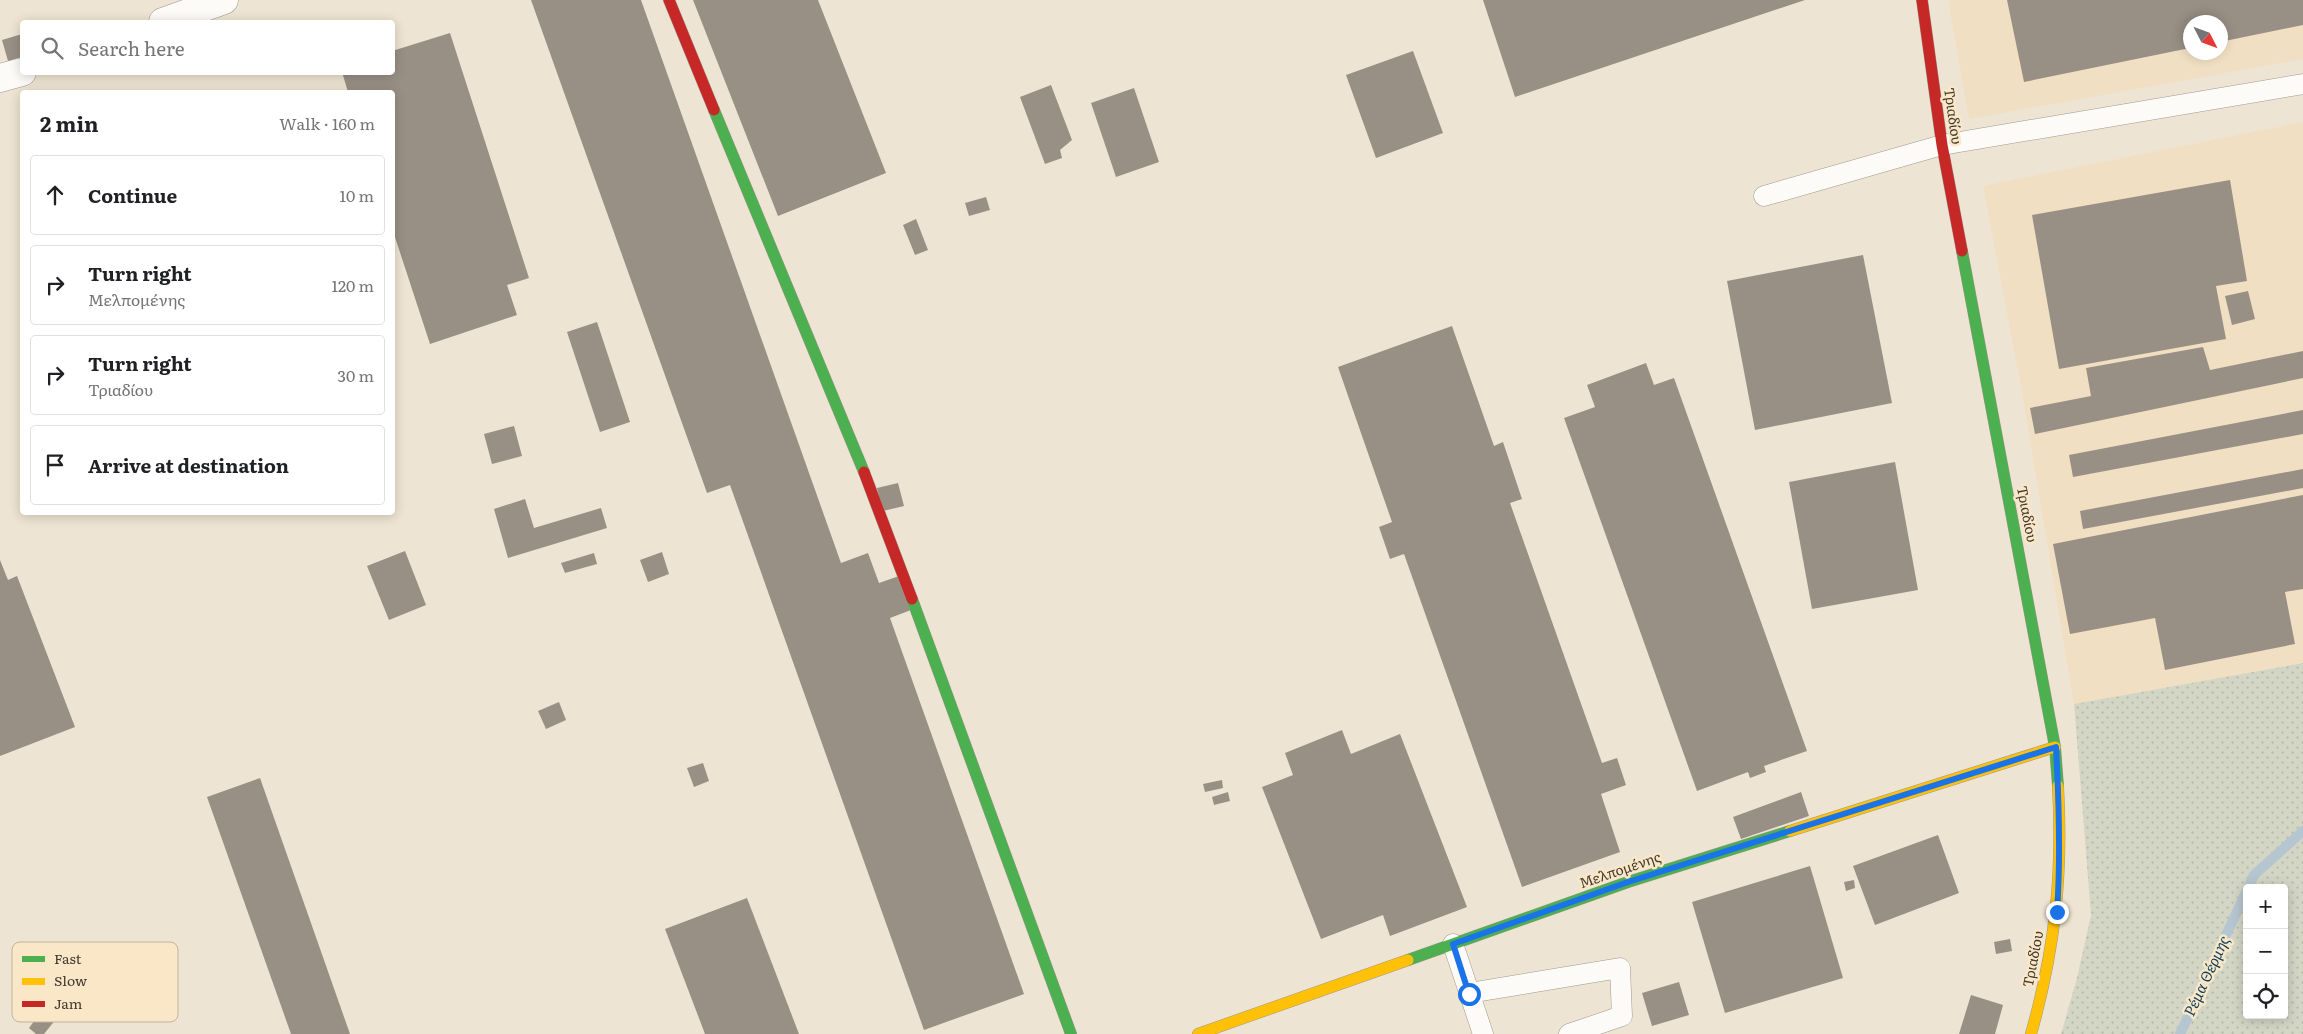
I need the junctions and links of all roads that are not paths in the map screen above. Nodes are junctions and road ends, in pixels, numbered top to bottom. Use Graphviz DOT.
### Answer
graph roads {
  1 [pos="224,0"];
  2 [pos="669,0"];
  3 [pos="1922,0"];
  4 [pos="169,20"];
  5 [pos="20,73"];
  6 [pos="0,78"];
  7 [pos="2303,84"];
  8 [pos="1942,145"];
  9 [pos="1764,196"];
  10 [pos="2056,747"];
  11 [pos="1453,944"];
  12 [pos="1469,994"];
  13 [pos="1071,1034"];
  14 [pos="1198,1034"];
  15 [pos="1483,1034"];
  16 [pos="1569,1034"];
  17 [pos="2031,1034"];
  1 -- 4 [label="street"];
  2 -- 13 [label="street"];
  3 -- 8 [label="street, Τριαδίου"];
  5 -- 6 [label="street"];
  7 -- 8 [label="lane"];
  8 -- 9 [label="lane"];
  8 -- 10 [label="street, Τριαδίου"];
  10 -- 11 [label="street, Μελπομένης"];
  10 -- 17 [label="street, Τριαδίου"];
  11 -- 12 [label="lane"];
  11 -- 14 [label="street, Μελπομένης"];
  12 -- 15 [label="lane"];
  12 -- 16 [label="lane"];
}
